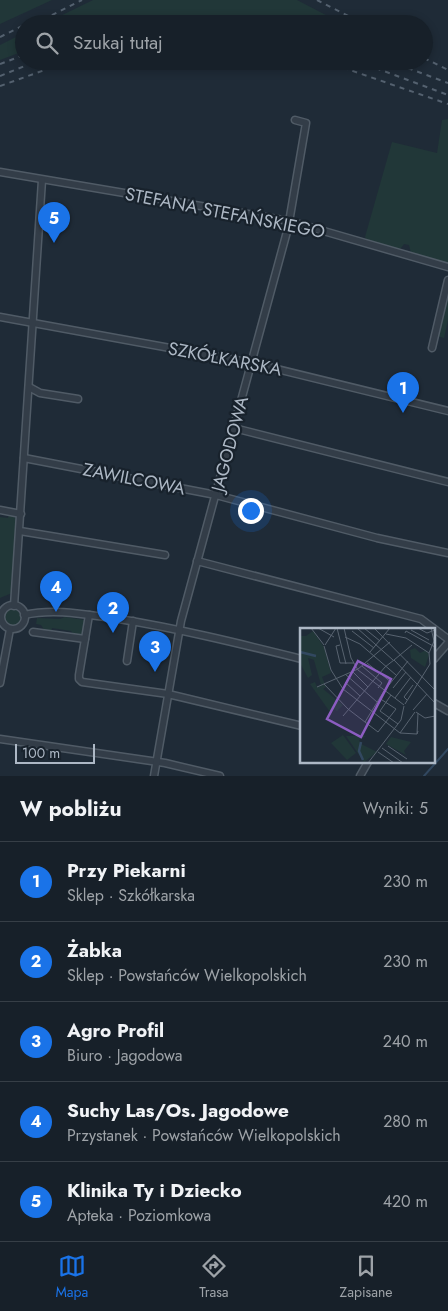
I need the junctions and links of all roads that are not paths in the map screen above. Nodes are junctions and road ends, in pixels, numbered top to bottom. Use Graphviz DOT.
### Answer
graph roads {
  1 [pos="295,120"];
  2 [pos="0,172"];
  3 [pos="42,180"];
  4 [pos="289,221"];
  5 [pos="448,267"];
  6 [pos="448,280"];
  7 [pos="0,317"];
  8 [pos="34,322"];
  9 [pos="432,348"];
  10 [pos="252,363"];
  11 [pos="29,387"];
  12 [pos="40,393"];
  13 [pos="28,396"];
  14 [pos="78,400"];
  15 [pos="448,411"];
  16 [pos="234,428"];
  17 [pos="24,458"];
  18 [pos="448,482"];
  19 [pos="216,495"];
  20 [pos="0,510"];
  21 [pos="21,514"];
  22 [pos="20,531"];
  23 [pos="448,553"];
  24 [pos="165,555"];
  25 [pos="197,561"];
  26 [pos="14,606"];
  27 [pos="89,615"];
  28 [pos="24,616"];
  29 [pos="0,618"];
  30 [pos="133,622"];
  31 [pos="432,628"];
  32 [pos="10,629"];
  33 [pos="180,629"];
  34 [pos="436,631"];
  35 [pos="33,632"];
  36 [pos="85,639"];
  37 [pos="448,641"];
  38 [pos="436,657"];
  39 [pos="300,659"];
  40 [pos="128,661"];
  41 [pos="0,683"];
  42 [pos="168,694"];
  43 [pos="436,704"];
  44 [pos="448,711"];
  45 [pos="300,726"];
  46 [pos="0,739"];
  47 [pos="157,761"];
  48 [pos="367,764"];
  49 [pos="154,776"];
  50 [pos="220,776"];
  51 [pos="360,776"];
  1 -- 4 [label="street, JAGODOWA"];
  2 -- 3 [label="street, STEFANA STEFAŃSKIEGO"];
  3 -- 4 [label="street, STEFANA STEFAŃSKIEGO"];
  3 -- 8 [label="street"];
  4 -- 5 [label="street, STEFANA STEFAŃSKIEGO"];
  4 -- 10 [label="street, JAGODOWA"];
  6 -- 9 [label="street"];
  7 -- 8 [label="street, SZKÓŁKARSKA"];
  8 -- 10 [label="street, SZKÓŁKARSKA"];
  8 -- 11 [label="street"];
  10 -- 15 [label="street, SZKÓŁKARSKA"];
  10 -- 16 [label="street, JAGODOWA"];
  11 -- 12 [label="street"];
  11 -- 13 [label="street"];
  12 -- 13 [label="street"];
  12 -- 14 [label="street"];
  13 -- 17 [label="street"];
  16 -- 18 [label="street"];
  16 -- 19 [label="street, JAGODOWA"];
  17 -- 19 [label="street, ZAWILCOWA"];
  17 -- 21 [label="street"];
  19 -- 23 [label="street, ZAWILCOWA"];
  19 -- 25 [label="street, JAGODOWA"];
  20 -- 21 [label="street"];
  21 -- 22 [label="street"];
  22 -- 24 [label="street"];
  22 -- 26 [label="street"];
  25 -- 31 [label="street"];
  25 -- 33 [label="street, JAGODOWA"];
  26 -- 28 [label="street"];
  26 -- 29 [label="street"];
  27 -- 28 [label="street"];
  27 -- 30 [label="street"];
  27 -- 36 [label="street"];
  28 -- 32 [label="street"];
  29 -- 32 [label="street"];
  30 -- 33 [label="street"];
  30 -- 40 [label="street"];
  32 -- 41 [label="street"];
  33 -- 39 [label="street"];
  33 -- 42 [label="street, JAGODOWA"];
  34 -- 37 [label="street"];
  35 -- 36 [label="street"];
  36 -- 42 [label="street"];
  37 -- 38 [label="street"];
  42 -- 45 [label="street"];
  42 -- 47 [label="street, JAGODOWA"];
  43 -- 44 [label="street"];
  46 -- 47 [label="street"];
  47 -- 49 [label="street, JAGODOWA"];
  47 -- 50 [label="street"];
  48 -- 51 [label="street"];
}
